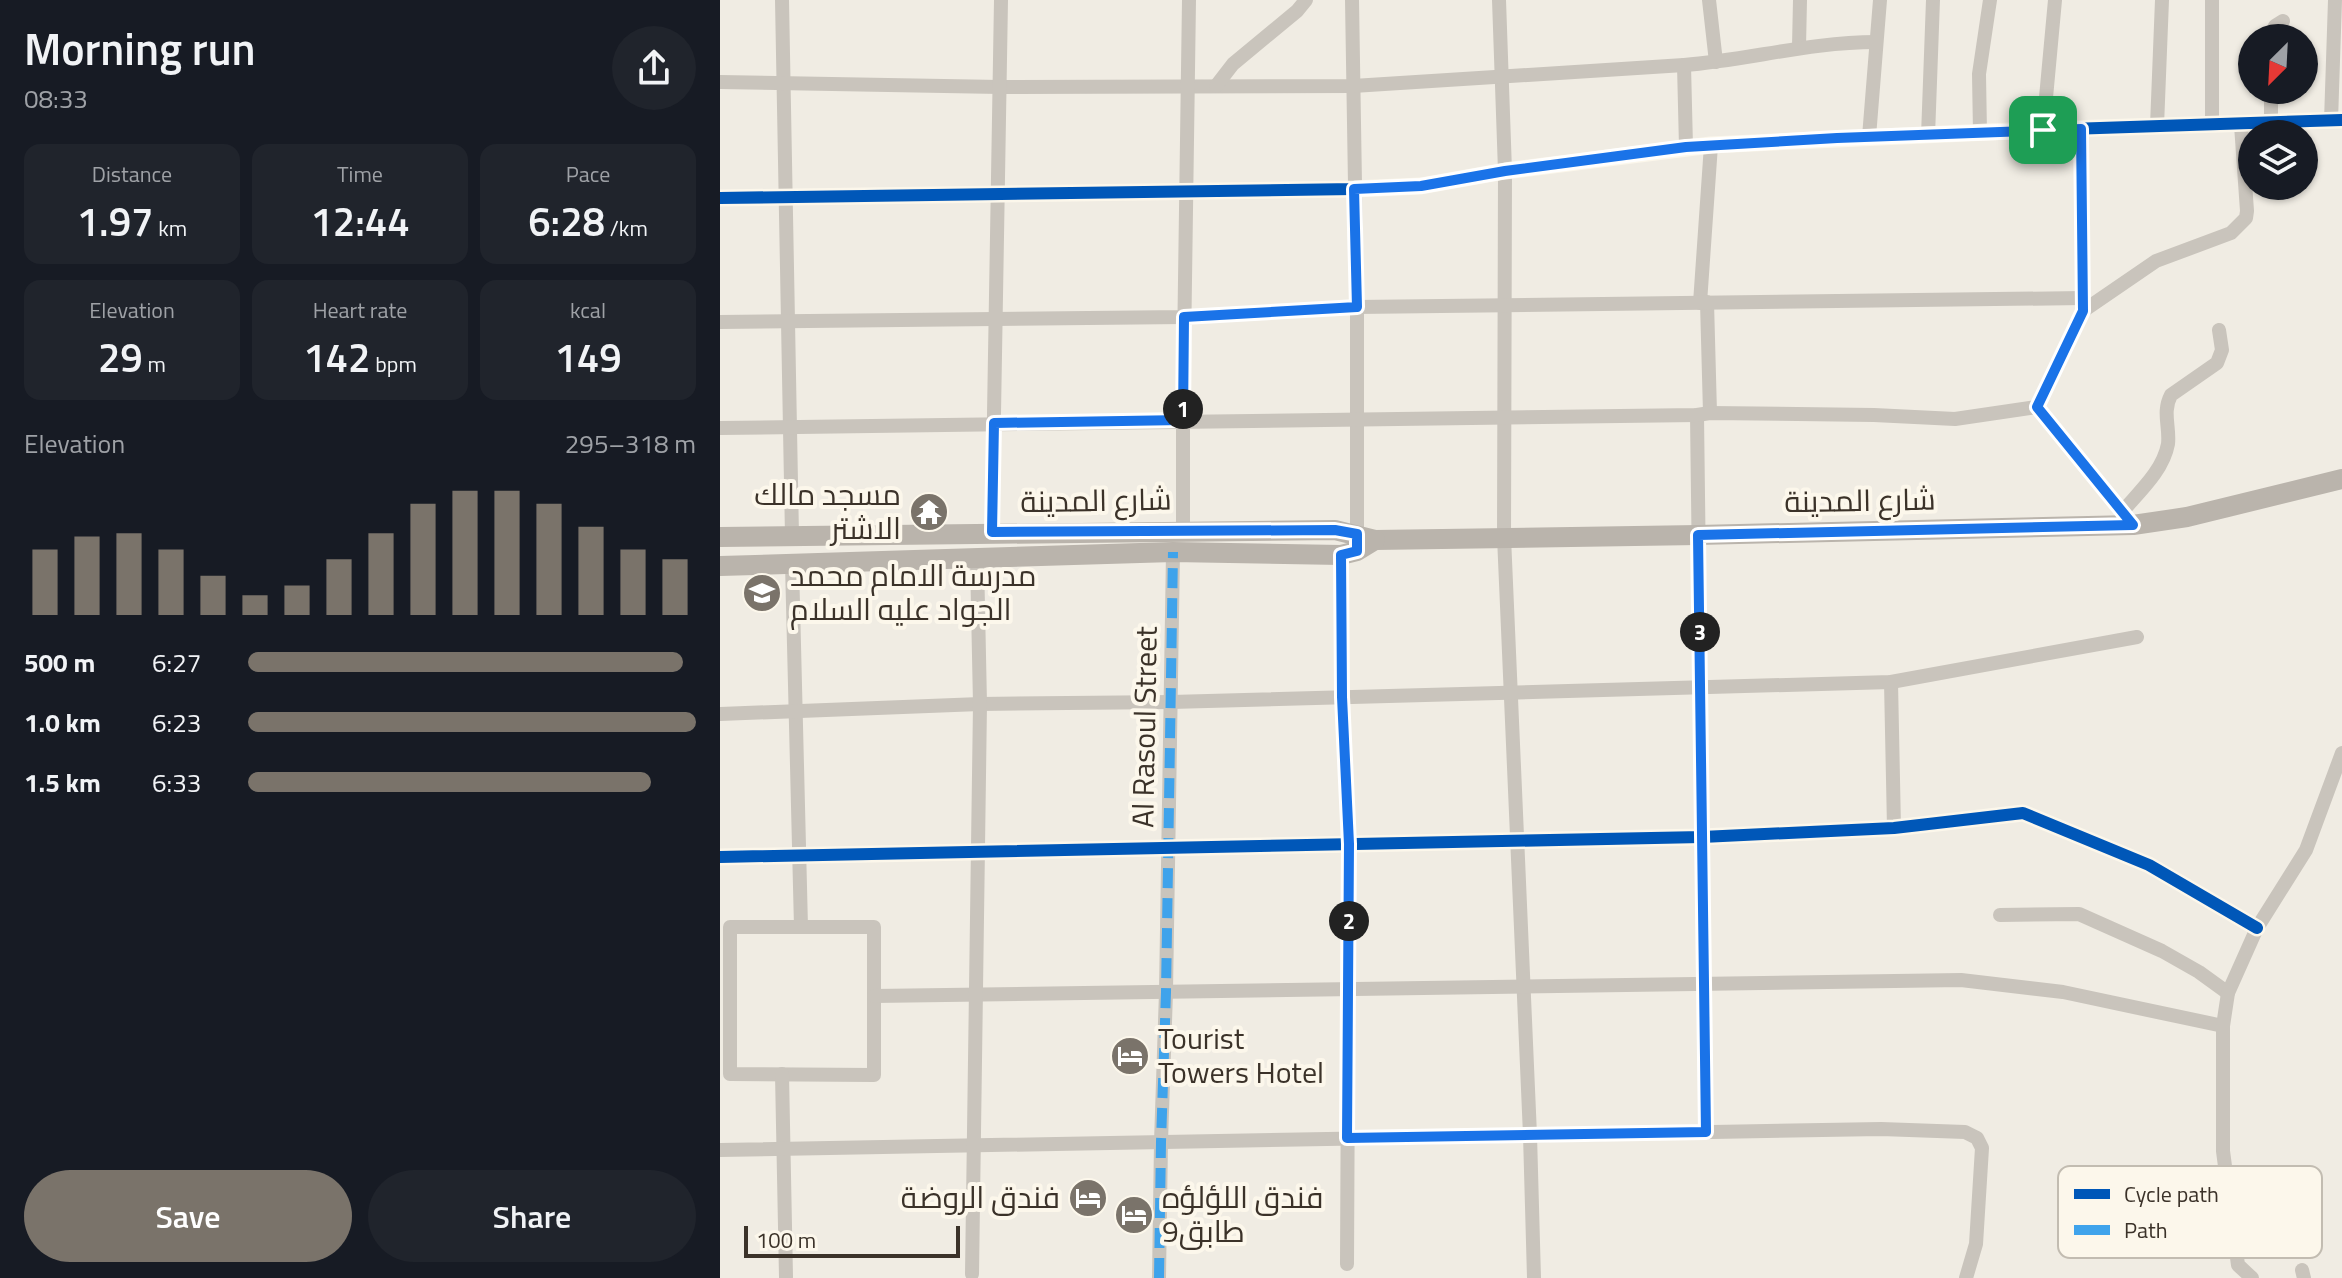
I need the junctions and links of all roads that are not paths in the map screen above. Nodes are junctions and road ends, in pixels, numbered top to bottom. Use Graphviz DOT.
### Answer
graph roads {
  1 [pos="782,0"];
  2 [pos="1001,0"];
  3 [pos="1189,0"];
  4 [pos="1306,0"];
  5 [pos="1352,0"];
  6 [pos="1499,0"];
  7 [pos="1709,0"];
  8 [pos="1800,0"];
  9 [pos="1880,0"];
  10 [pos="1933,0"];
  11 [pos="1990,0"];
  12 [pos="2055,0"];
  13 [pos="2162,0"];
  14 [pos="2212,0"];
  15 [pos="2335,0"];
  16 [pos="2283,21"];
  17 [pos="2278,24"];
  18 [pos="1876,42"];
  19 [pos="1799,47"];
  20 [pos="1716,62"];
  21 [pos="1684,65"];
  22 [pos="1501,78"];
  23 [pos="720,82"];
  24 [pos="784,83"];
  25 [pos="1216,86"];
  26 [pos="1353,86"];
  27 [pos="1000,87"];
  28 [pos="1188,87"];
  29 [pos="2336,121"];
  30 [pos="2212,124"];
  31 [pos="2238,125"];
  32 [pos="2157,126"];
  33 [pos="2081,129"];
  34 [pos="2043,130"];
  35 [pos="1980,133"];
  36 [pos="1928,136"];
  37 [pos="1869,137"];
  38 [pos="1711,145"];
  39 [pos="1686,147"];
  40 [pos="1505,171"];
  41 [pos="1354,189"];
  42 [pos="1186,192"];
  43 [pos="998,194"];
  44 [pos="786,197"];
  45 [pos="720,198"];
  46 [pos="2246,200"];
  47 [pos="1704,302"];
  48 [pos="1506,304"];
  49 [pos="2083,304"];
  50 [pos="1357,307"];
  51 [pos="1184,317"];
  52 [pos="996,319"];
  53 [pos="788,321"];
  54 [pos="720,322"];
  55 [pos="2219,330"];
  56 [pos="2037,407"];
  57 [pos="1703,414"];
  58 [pos="1506,416"];
  59 [pos="1357,418"];
  60 [pos="1183,420"];
  61 [pos="994,423"];
  62 [pos="790,426"];
  63 [pos="720,428"];
  64 [pos="2342,480"];
  65 [pos="2128,518"];
  66 [pos="1183,530"];
  67 [pos="992,532"];
  68 [pos="1698,535"];
  69 [pos="792,536"];
  70 [pos="720,537"];
  71 [pos="1504,537"];
  72 [pos="1358,545"];
  73 [pos="1173,552"];
  74 [pos="977,559"];
  75 [pos="792,564"];
  76 [pos="720,566"];
  77 [pos="2137,637"];
  78 [pos="1891,682"];
  79 [pos="1700,689"];
  80 [pos="1510,692"];
  81 [pos="1342,697"];
  82 [pos="1171,702"];
  83 [pos="980,704"];
  84 [pos="795,712"];
  85 [pos="720,714"];
  86 [pos="2342,753"];
  87 [pos="1894,828"];
  88 [pos="1702,837"];
  89 [pos="1517,840"];
  90 [pos="1349,844"];
  91 [pos="1169,848"];
  92 [pos="978,852"];
  93 [pos="798,856"];
  94 [pos="720,857"];
  95 [pos="2000,915"];
  96 [pos="801,927"];
  97 [pos="2257,928"];
  98 [pos="1704,984"];
  99 [pos="1524,986"];
  100 [pos="1349,989"];
  101 [pos="1166,992"];
  102 [pos="2228,993"];
  103 [pos="975,994"];
  104 [pos="874,996"];
  105 [pos="725,1000"];
  106 [pos="2223,1026"];
  107 [pos="782,1074"];
  108 [pos="1706,1132"];
  109 [pos="1530,1135"];
  110 [pos="1347,1138"];
  111 [pos="1161,1142"];
  112 [pos="973,1145"];
  113 [pos="783,1149"];
  114 [pos="720,1150"];
  115 [pos="2225,1166"];
  116 [pos="2237,1258"];
  117 [pos="1347,1264"];
  118 [pos="972,1274"];
  119 [pos="786,1277"];
  120 [pos="1159,1278"];
  121 [pos="1534,1278"];
  122 [pos="1966,1278"];
  123 [pos="2252,1278"];
  1 -- 24 [label="street"];
  2 -- 27 [label="street"];
  3 -- 28 [label="street"];
  4 -- 25 [label="street"];
  5 -- 26 [label="street"];
  6 -- 22 [label="street"];
  7 -- 20 [label="street"];
  8 -- 19 [label="street"];
  9 -- 18 [label="street"];
  10 -- 36 [label="street"];
  11 -- 35 [label="street"];
  12 -- 34 [label="street"];
  13 -- 32 [label="street"];
  14 -- 30 [label="street"];
  15 -- 29 [label="street"];
  16 -- 17 [label="street"];
  18 -- 19 [label="street"];
  18 -- 37 [label="street"];
  19 -- 20 [label="street"];
  20 -- 21 [label="street"];
  21 -- 22 [label="street"];
  21 -- 39 [label="street"];
  22 -- 26 [label="street"];
  22 -- 40 [label="street"];
  23 -- 24 [label="street"];
  24 -- 27 [label="street"];
  24 -- 44 [label="street"];
  25 -- 26 [label="street"];
  25 -- 28 [label="street"];
  26 -- 41 [label="street"];
  27 -- 28 [label="street"];
  27 -- 43 [label="street"];
  28 -- 42 [label="street"];
  30 -- 31 [label="street"];
  30 -- 32 [label="street"];
  32 -- 33 [label="street"];
  33 -- 34 [label="street"];
  33 -- 49 [label="street"];
  34 -- 35 [label="street"];
  35 -- 36 [label="street"];
  36 -- 37 [label="street"];
  37 -- 38 [label="street"];
  38 -- 39 [label="street"];
  38 -- 47 [label="street"];
  39 -- 40 [label="street"];
  40 -- 41 [label="street"];
  40 -- 48 [label="street"];
  41 -- 42 [label="street"];
  41 -- 50 [label="street"];
  42 -- 43 [label="street"];
  42 -- 51 [label="street"];
  43 -- 44 [label="street"];
  43 -- 52 [label="street"];
  44 -- 45 [label="street"];
  44 -- 53 [label="street"];
  46 -- 49 [label="street"];
  47 -- 48 [label="street"];
  47 -- 49 [label="street"];
  47 -- 57 [label="street"];
  48 -- 50 [label="street"];
  48 -- 58 [label="street"];
  49 -- 56 [label="street"];
  50 -- 51 [label="street"];
  50 -- 59 [label="street"];
  51 -- 52 [label="street"];
  51 -- 60 [label="street"];
  52 -- 53 [label="street"];
  52 -- 61 [label="street"];
  53 -- 54 [label="street"];
  53 -- 62 [label="street"];
  55 -- 65 [label="street"];
  56 -- 57 [label="street"];
  56 -- 65 [label="street"];
  57 -- 58 [label="street"];
  57 -- 68 [label="street"];
  58 -- 59 [label="street"];
  58 -- 71 [label="street"];
  59 -- 60 [label="street"];
  59 -- 72 [label="street"];
  60 -- 61 [label="street"];
  60 -- 66 [label="street"];
  61 -- 62 [label="street"];
  61 -- 67 [label="street"];
  62 -- 63 [label="street"];
  62 -- 69 [label="street"];
  64 -- 65 [label="main road, شارع المدينة"];
  65 -- 68 [label="main road, شارع المدينة"];
  66 -- 67 [label="main road, شارع المدينة"];
  66 -- 72 [label="main road, شارع المدينة"];
  67 -- 69 [label="main road, شارع المدينة"];
  68 -- 71 [label="main road, شارع المدينة"];
  68 -- 79 [label="street"];
  69 -- 70 [label="main road, شارع المدينة"];
  71 -- 72 [label="main road, شارع المدينة"];
  71 -- 80 [label="street"];
  72 -- 73 [label="main road, شارع المدينة"];
  72 -- 81 [label="street"];
  73 -- 74 [label="main road, شارع المدينة"];
  73 -- 82 [label="street, Al Rasoul Street"];
  74 -- 75 [label="main road, شارع المدينة"];
  74 -- 83 [label="street"];
  75 -- 76 [label="main road, شارع المدينة"];
  75 -- 84 [label="street"];
  77 -- 78 [label="street"];
  78 -- 79 [label="street"];
  78 -- 87 [label="street"];
  79 -- 80 [label="street"];
  79 -- 88 [label="street"];
  80 -- 81 [label="street"];
  80 -- 89 [label="street"];
  81 -- 82 [label="street"];
  81 -- 90 [label="street"];
  82 -- 83 [label="street"];
  82 -- 91 [label="street, Al Rasoul Street"];
  83 -- 84 [label="street"];
  83 -- 92 [label="street"];
  84 -- 85 [label="street"];
  84 -- 93 [label="street"];
  86 -- 97 [label="street"];
  87 -- 88 [label="street"];
  87 -- 97 [label="street"];
  88 -- 89 [label="street"];
  88 -- 98 [label="street"];
  89 -- 90 [label="street"];
  89 -- 99 [label="street"];
  90 -- 91 [label="street"];
  90 -- 100 [label="street"];
  91 -- 92 [label="street"];
  91 -- 101 [label="street, Al Rasoul Street"];
  92 -- 93 [label="street"];
  92 -- 103 [label="street"];
  93 -- 94 [label="street"];
  93 -- 96 [label="street"];
  95 -- 102 [label="street"];
  96 -- 104 [label="street"];
  96 -- 105 [label="street"];
  97 -- 102 [label="street"];
  98 -- 99 [label="street"];
  98 -- 106 [label="street"];
  98 -- 108 [label="street"];
  99 -- 100 [label="street"];
  99 -- 109 [label="street"];
  100 -- 101 [label="street"];
  100 -- 110 [label="street"];
  101 -- 103 [label="street"];
  101 -- 111 [label="street, Al Rasoul Street"];
  102 -- 106 [label="street"];
  103 -- 104 [label="street"];
  103 -- 112 [label="street"];
  104 -- 107 [label="street"];
  105 -- 107 [label="street"];
  106 -- 115 [label="street"];
  107 -- 113 [label="street"];
  108 -- 109 [label="street"];
  108 -- 122 [label="street"];
  109 -- 110 [label="street"];
  109 -- 121 [label="street"];
  110 -- 111 [label="street"];
  110 -- 117 [label="street"];
  111 -- 112 [label="street"];
  111 -- 120 [label="street, Al Rasoul Street"];
  112 -- 113 [label="street"];
  112 -- 118 [label="street"];
  113 -- 114 [label="street"];
  113 -- 119 [label="street"];
  116 -- 123 [label="street"];
}
